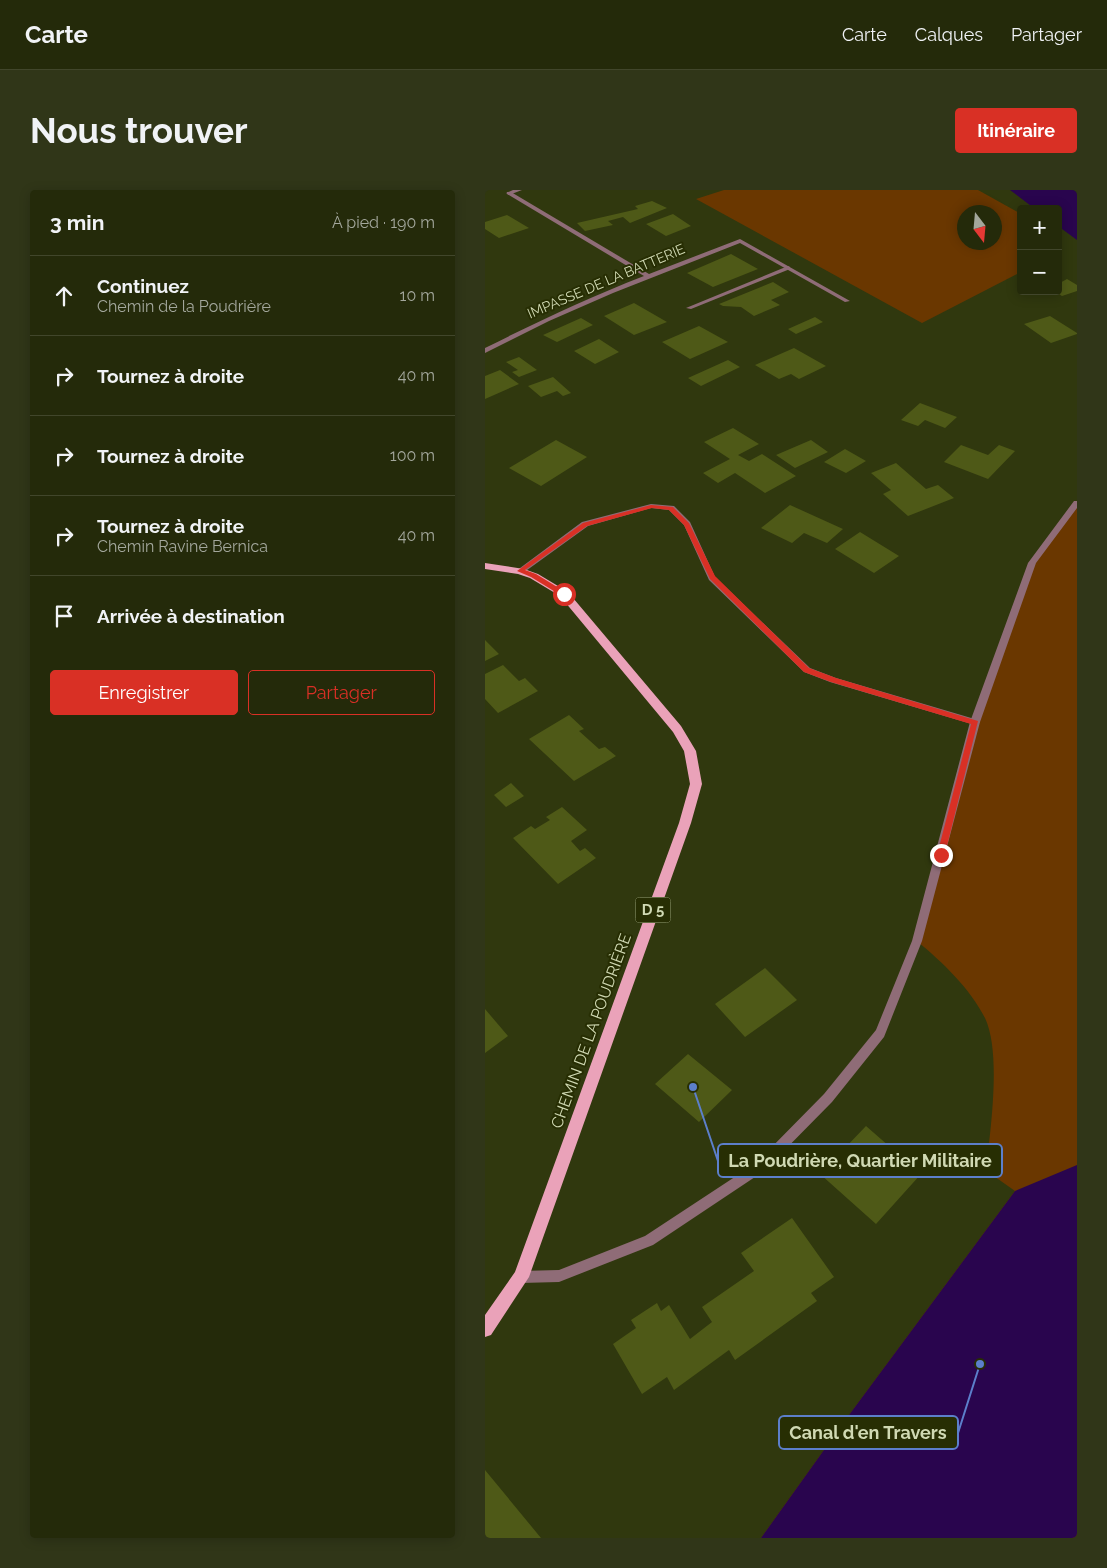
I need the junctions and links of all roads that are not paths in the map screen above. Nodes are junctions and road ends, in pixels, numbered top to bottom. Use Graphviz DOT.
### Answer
graph roads {
  1 [pos="519,190"];
  2 [pos="788,268"];
  3 [pos="647,275"];
  4 [pos="847,301"];
  5 [pos="689,308"];
  6 [pos="485,352"];
  7 [pos="1077,503"];
  8 [pos="485,566"];
  9 [pos="520,571"];
  10 [pos="975,722"];
  11 [pos="521,1277"];
  12 [pos="485,1329"];
  1 -- 3 [label="street"];
  2 -- 3 [label="street, IMPASSE DE LA BATTERIE"];
  2 -- 4 [label="street"];
  2 -- 5 [label="street"];
  3 -- 6 [label="street, IMPASSE DE LA BATTERIE"];
  7 -- 10 [label="street"];
  8 -- 9 [label="main road, CHEMIN DE LA POUDRIÈRE / D 5"];
  9 -- 10 [label="street"];
  9 -- 11 [label="main road, CHEMIN DE LA POUDRIÈRE / D 5"];
  10 -- 11 [label="street"];
  11 -- 12 [label="main road, CHEMIN DE LA POUDRIÈRE / D 5"];
}
